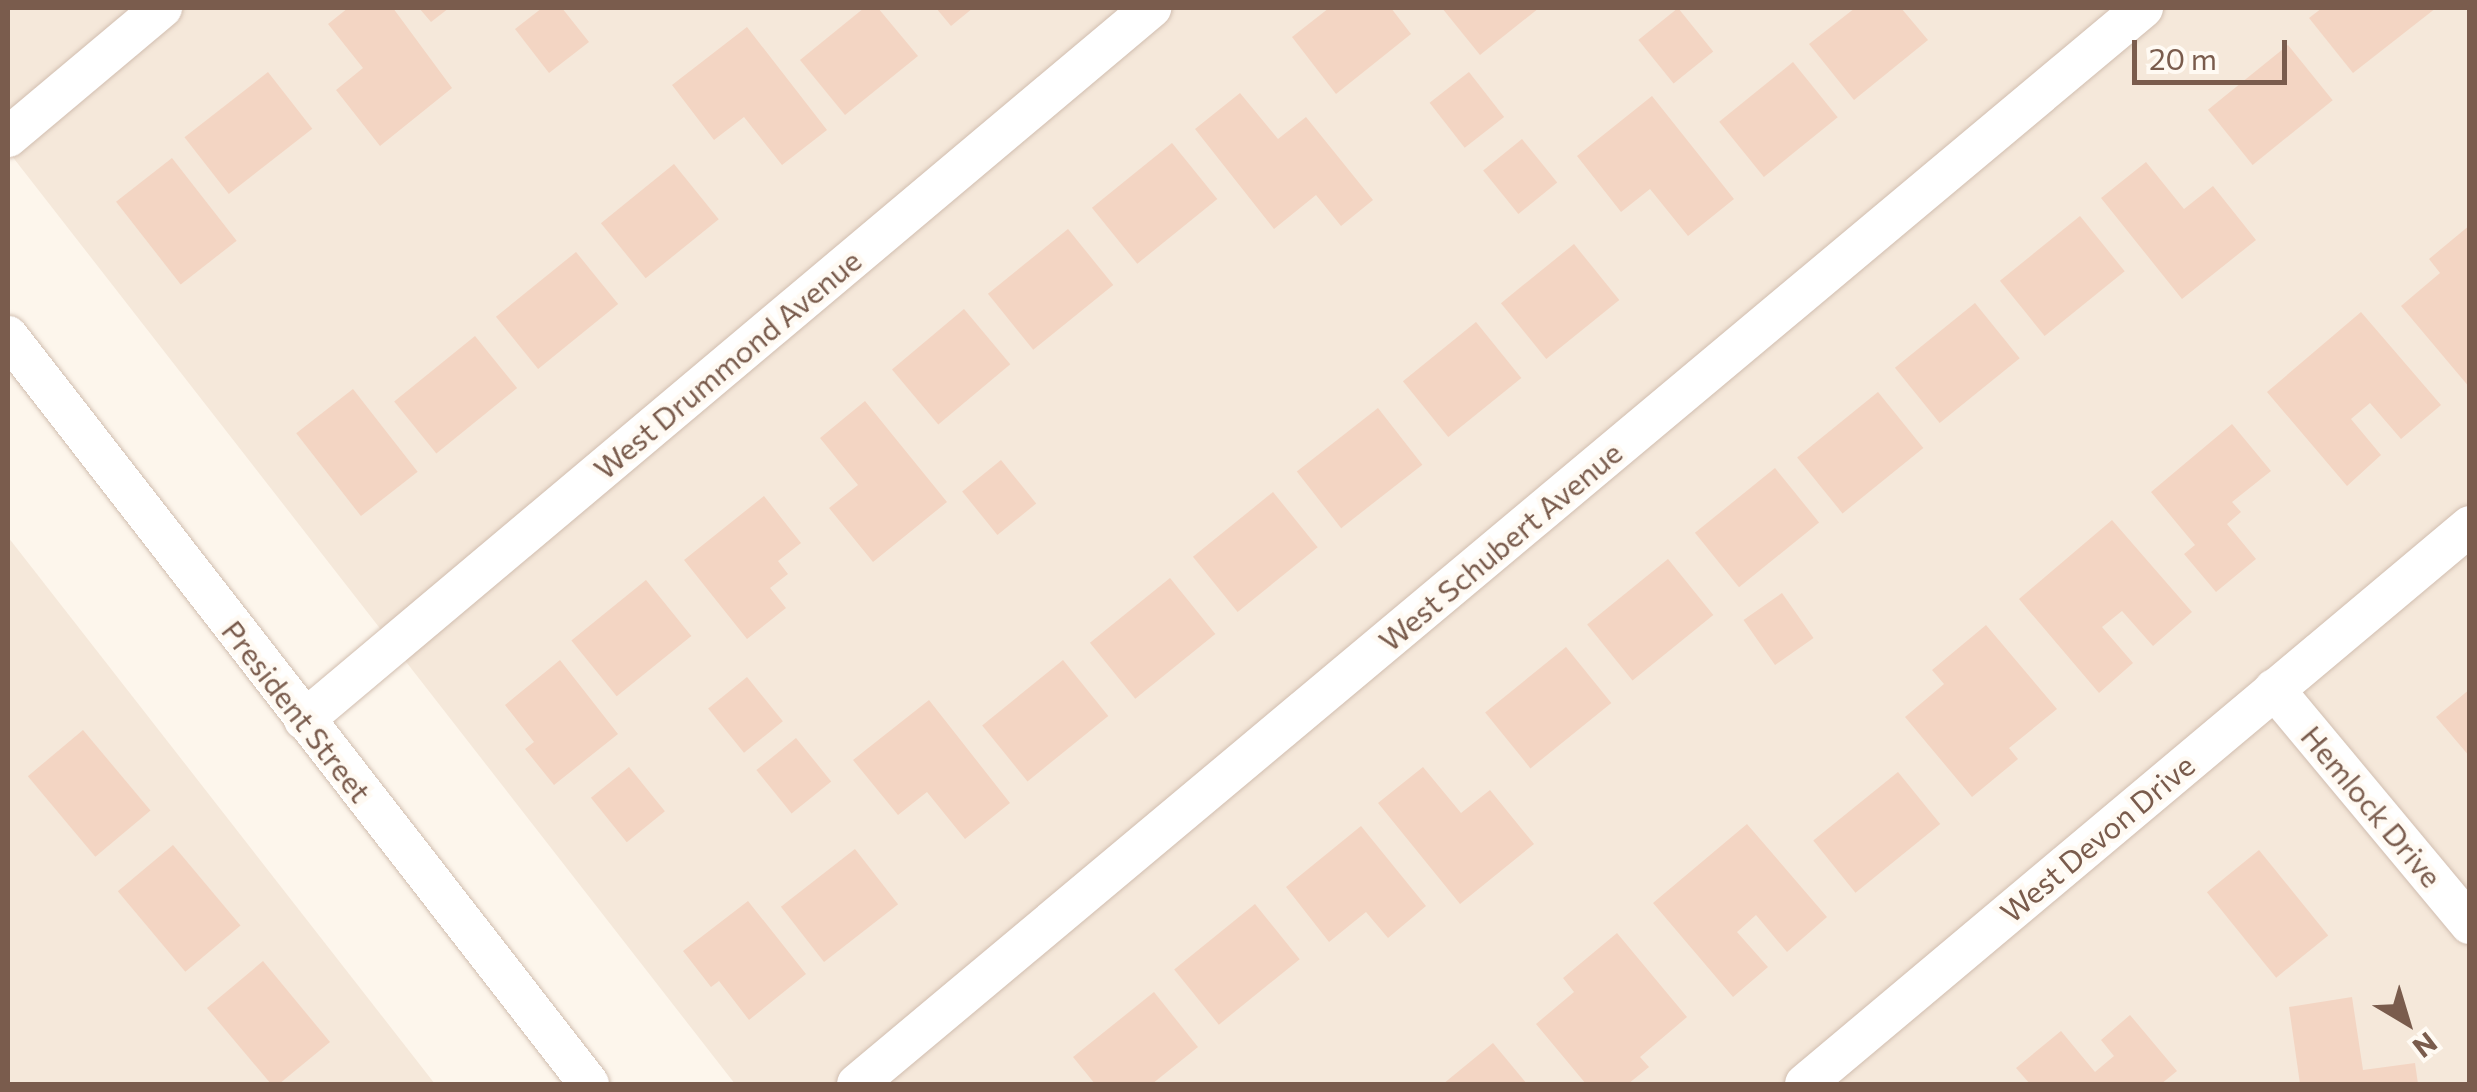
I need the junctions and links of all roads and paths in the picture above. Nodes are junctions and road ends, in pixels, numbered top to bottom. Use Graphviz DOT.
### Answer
graph roads {
  1 [pos="162,8"];
  2 [pos="1151,8"];
  3 [pos="2143,8"];
  4 [pos="8,137"];
  5 [pos="8,336"];
  6 [pos="2470,526"];
  7 [pos="2274,689"];
  8 [pos="304,720"];
  9 [pos="2470,924"];
  10 [pos="588,1084"];
  11 [pos="857,1084"];
  12 [pos="1806,1084"];
  1 -- 4 [label="street"];
  2 -- 8 [label="street, West Drummond Avenue"];
  3 -- 11 [label="street, West Schubert Avenue"];
  5 -- 8 [label="street, President Street"];
  6 -- 7 [label="street, West Devon Drive"];
  7 -- 9 [label="street, Hemlock Drive"];
  7 -- 12 [label="street, West Devon Drive"];
  8 -- 10 [label="street, President Street"];
}
